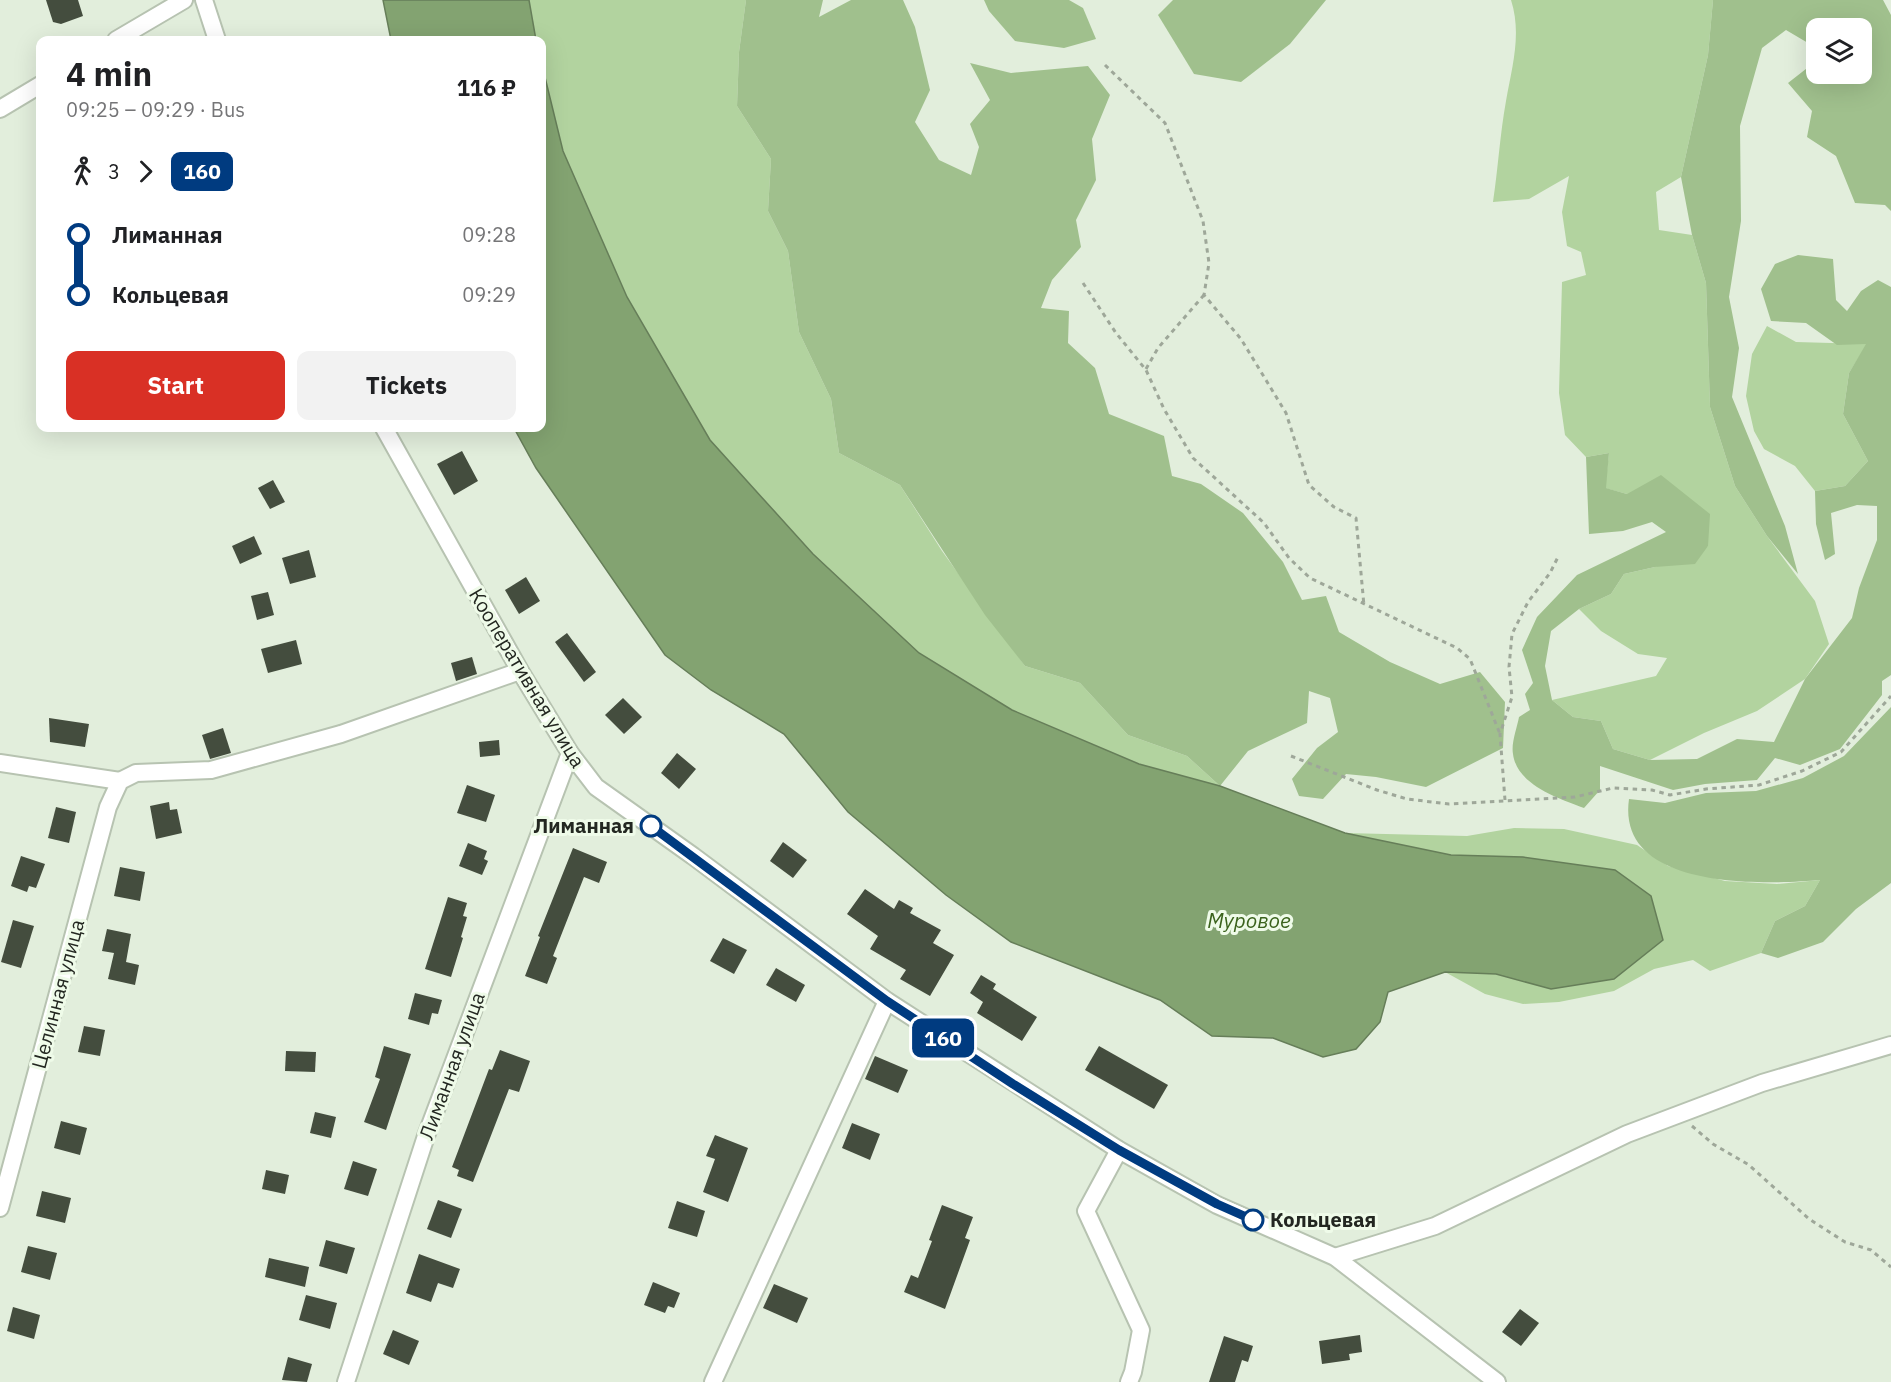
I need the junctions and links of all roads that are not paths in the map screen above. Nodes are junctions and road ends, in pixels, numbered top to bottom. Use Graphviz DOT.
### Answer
graph roads {
  1 [pos="184,0"];
  2 [pos="204,0"];
  3 [pos="123,36"];
  4 [pos="216,36"];
  5 [pos="36,87"];
  6 [pos="0,109"];
  7 [pos="386,432"];
  8 [pos="520,671"];
  9 [pos="570,753"];
  10 [pos="0,763"];
  11 [pos="120,781"];
  12 [pos="887,1001"];
  13 [pos="1891,1045"];
  14 [pos="1119,1150"];
  15 [pos="0,1208"];
  16 [pos="1335,1257"];
  17 [pos="346,1382"];
  18 [pos="713,1382"];
  19 [pos="1129,1382"];
  20 [pos="1497,1382"];
  1 -- 3 [label="street"];
  2 -- 4 [label="street"];
  5 -- 6 [label="street"];
  7 -- 8 [label="street, Кооперативная улица"];
  8 -- 9 [label="street, Кооперативная улица"];
  8 -- 11 [label="street"];
  9 -- 12 [label="street, Кооперативная улица"];
  9 -- 17 [label="street, Лиманная улица"];
  10 -- 11 [label="street"];
  11 -- 15 [label="street, Целинная улица"];
  12 -- 14 [label="street, Кооперативная улица"];
  12 -- 18 [label="street"];
  13 -- 16 [label="street"];
  14 -- 16 [label="street, Кооперативная улица"];
  14 -- 19 [label="street"];
  16 -- 20 [label="street, Кооперативная улица"];
}
